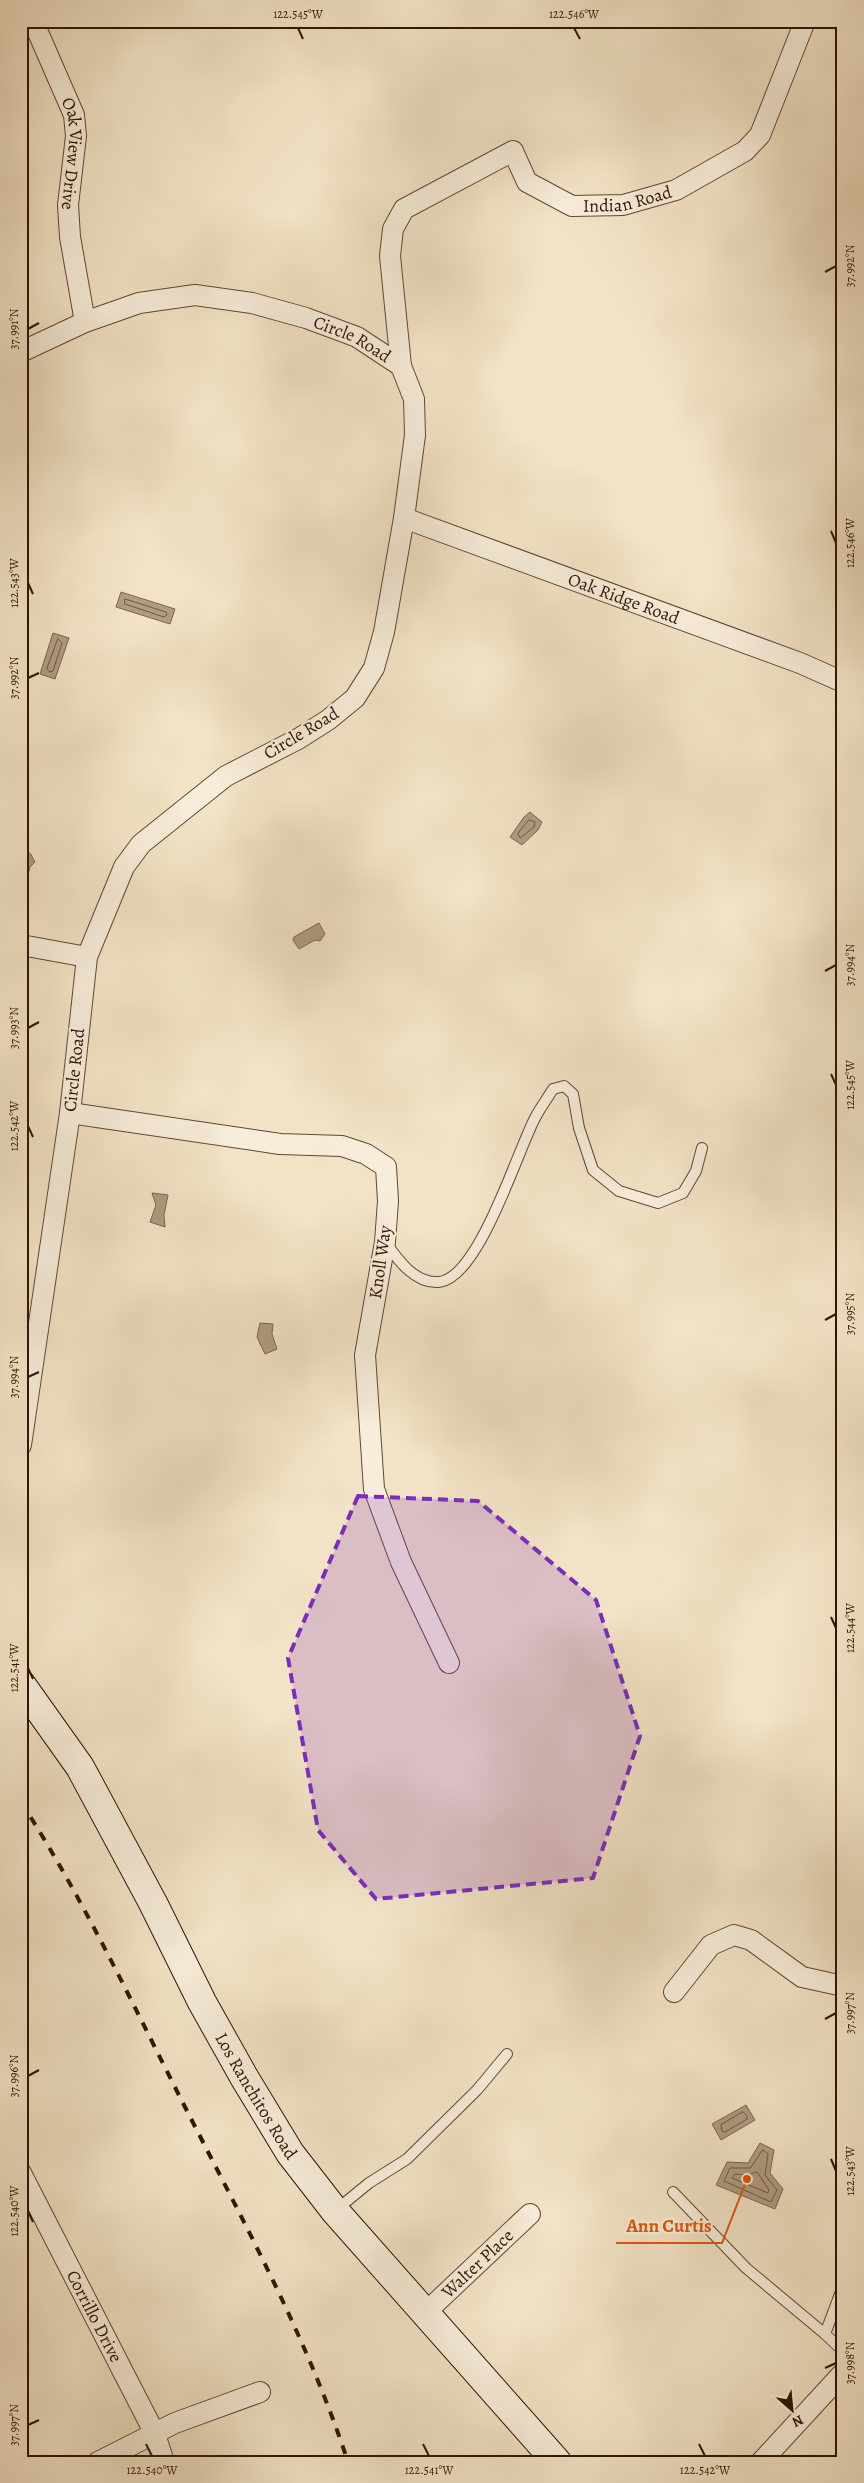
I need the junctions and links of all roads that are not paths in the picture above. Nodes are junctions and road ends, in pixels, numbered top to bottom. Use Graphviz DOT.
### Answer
graph roads {
  1 [pos="33,21"];
  2 [pos="805,21"];
  3 [pos="85,322"];
  4 [pos="21,352"];
  5 [pos="401,366"];
  6 [pos="404,518"];
  7 [pos="843,682"];
  8 [pos="21,945"];
  9 [pos="87,957"];
  10 [pos="70,1113"];
  11 [pos="702,1148"];
  12 [pos="385,1242"];
  13 [pos="21,1445"];
  14 [pos="449,1663"];
  15 [pos="21,1684"];
  16 [pos="843,1986"];
  17 [pos="674,1992"];
  18 [pos="507,2054"];
  19 [pos="21,2174"];
  20 [pos="673,2192"];
  21 [pos="335,2211"];
  22 [pos="530,2214"];
  23 [pos="843,2286"];
  24 [pos="425,2313"];
  25 [pos="824,2334"];
  26 [pos="843,2351"];
  27 [pos="843,2373"];
  28 [pos="260,2392"];
  29 [pos="154,2434"];
  30 [pos="98,2462"];
  31 [pos="164,2462"];
  32 [pos="557,2462"];
  33 [pos="761,2462"];
  1 -- 3 [label="street, Oak View Drive"];
  2 -- 5 [label="street, Indian Road"];
  3 -- 4 [label="street, Circle Road"];
  3 -- 5 [label="street, Circle Road"];
  5 -- 6 [label="street, Circle Road"];
  6 -- 7 [label="street, Oak Ridge Road"];
  6 -- 9 [label="street, Circle Road"];
  8 -- 9 [label="street"];
  9 -- 10 [label="street, Circle Road"];
  10 -- 12 [label="street, Knoll Way"];
  10 -- 13 [label="street, Circle Road"];
  11 -- 12 [label="lane"];
  12 -- 14 [label="street, Knoll Way"];
  15 -- 21 [label="main road, Los Ranchitos Road"];
  16 -- 17 [label="street"];
  18 -- 21 [label="lane"];
  19 -- 29 [label="street, Corrillo Drive"];
  20 -- 25 [label="lane"];
  21 -- 24 [label="main road, Los Ranchitos Road"];
  22 -- 24 [label="street, Walter Place"];
  23 -- 25 [label="lane"];
  24 -- 32 [label="main road, Los Ranchitos Road"];
  25 -- 26 [label="lane"];
  27 -- 33 [label="street"];
  28 -- 29 [label="street"];
  29 -- 30 [label="street"];
  29 -- 31 [label="street, Corrillo Drive"];
}
